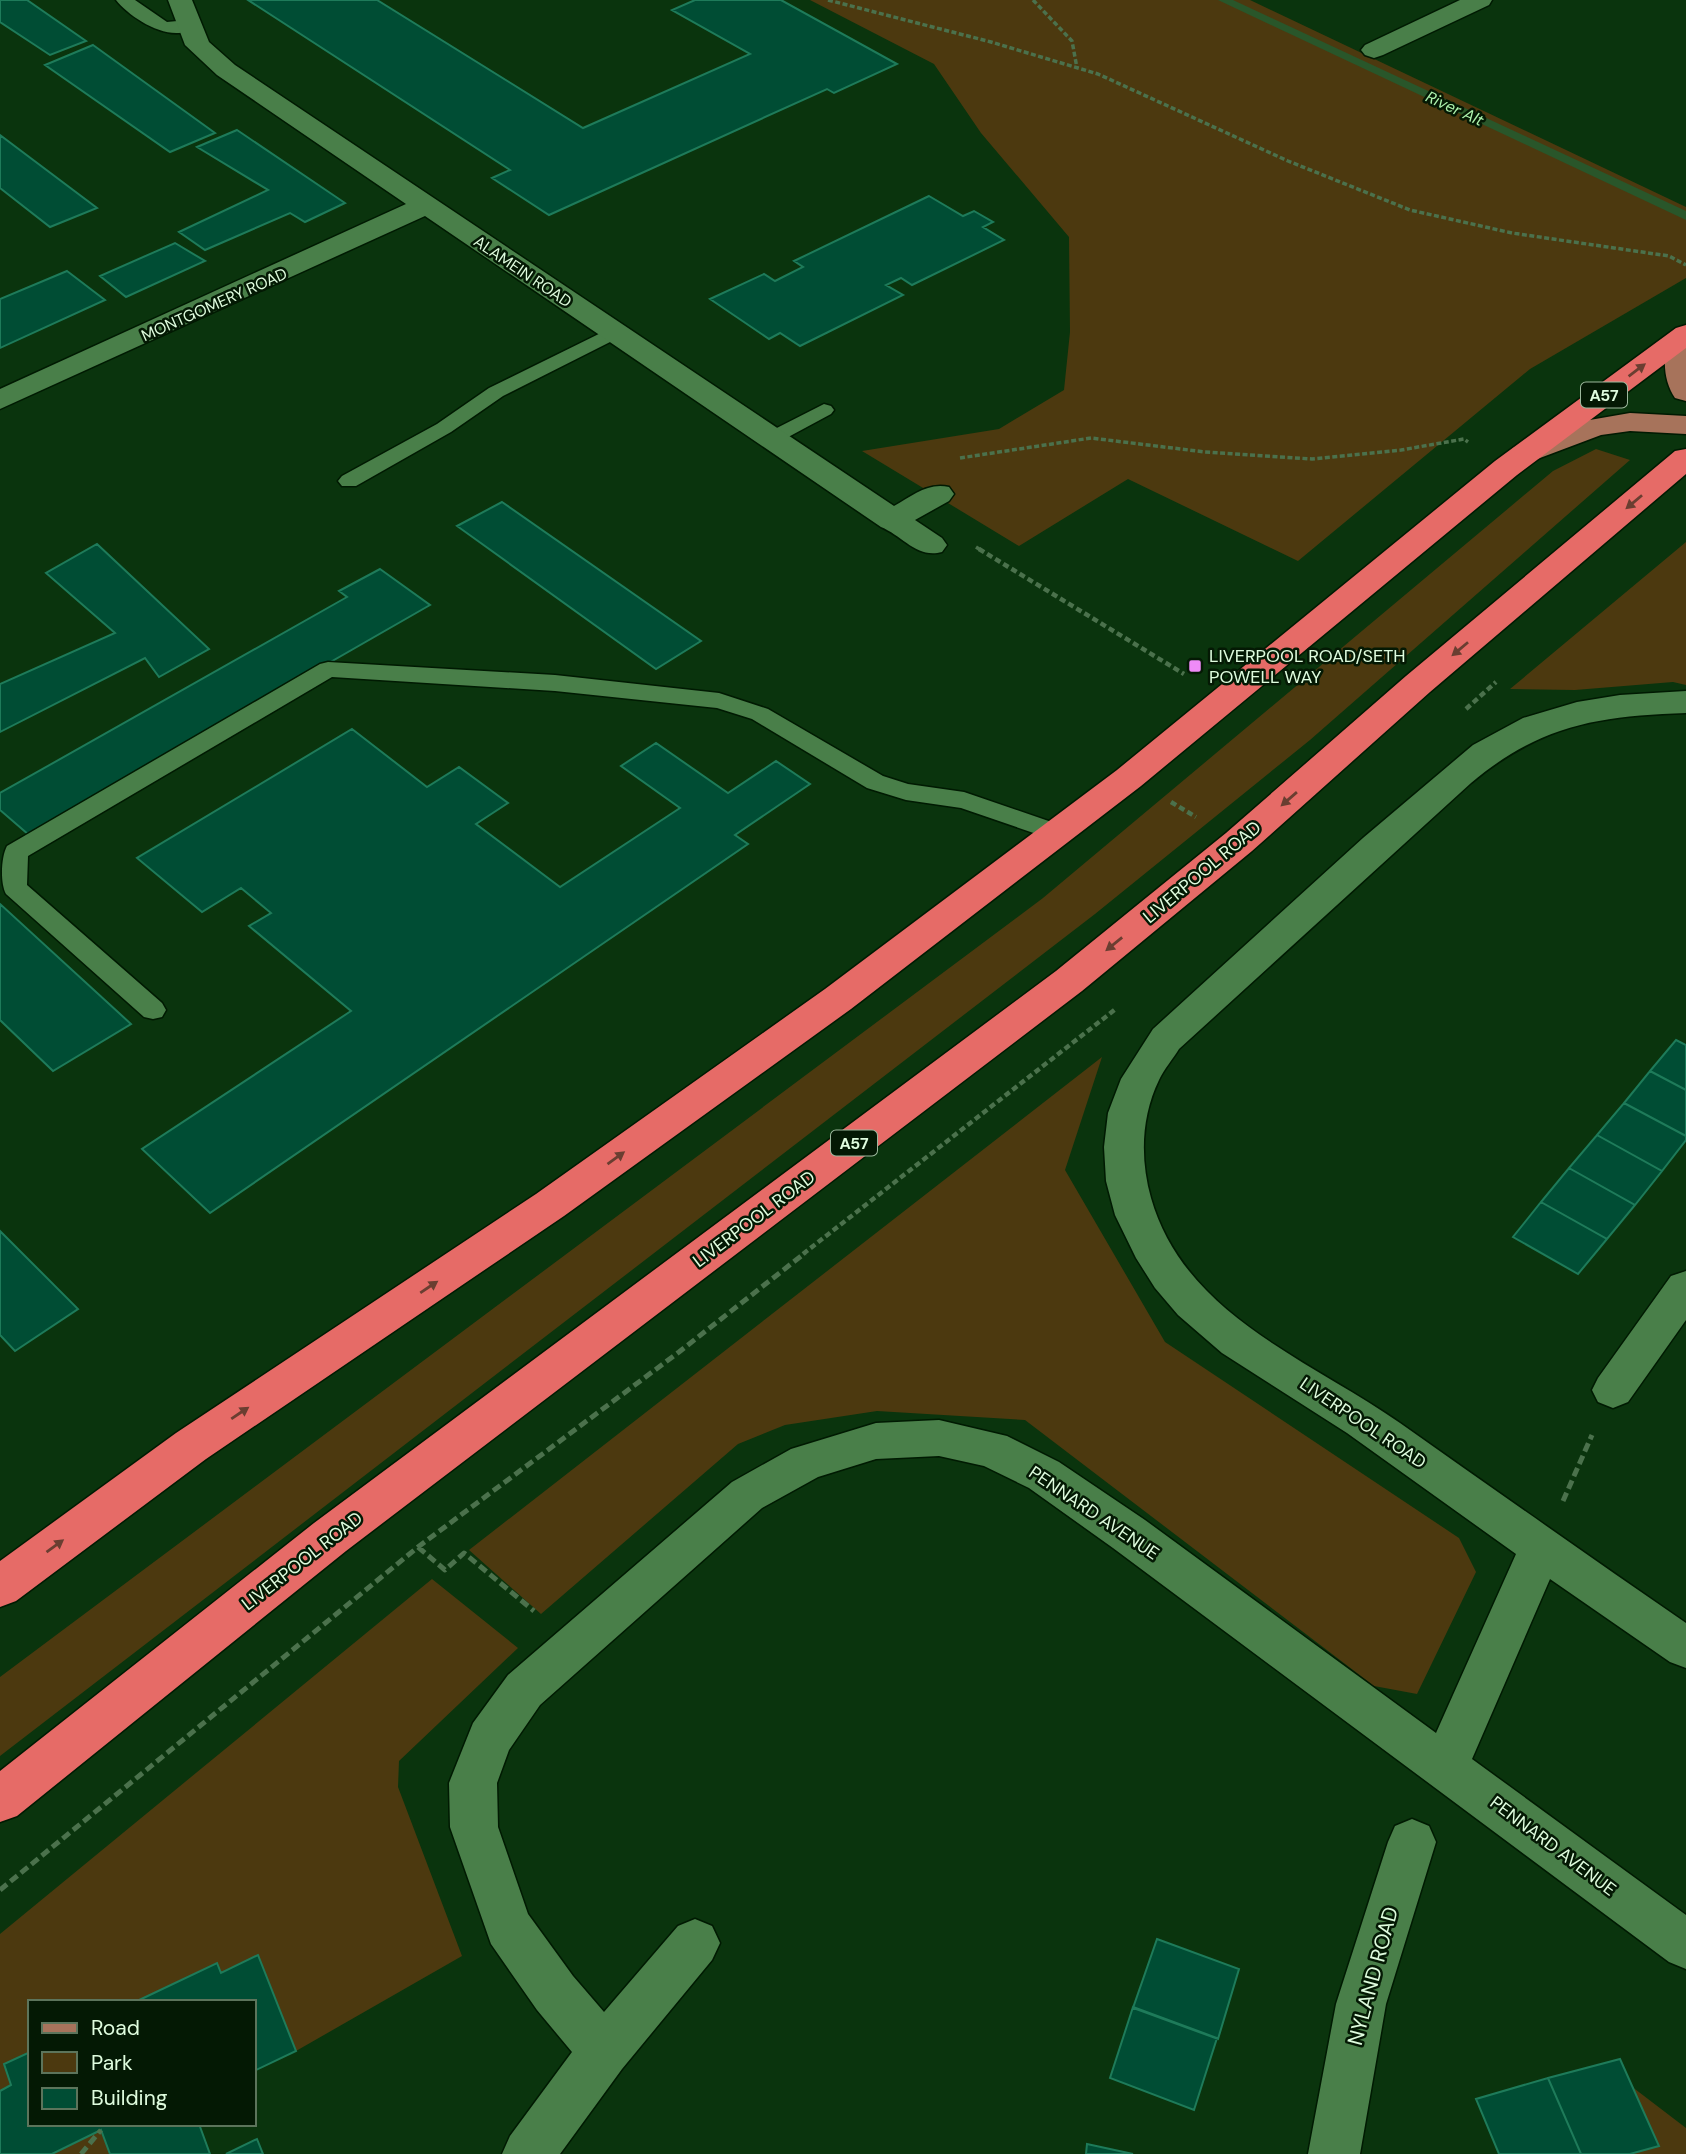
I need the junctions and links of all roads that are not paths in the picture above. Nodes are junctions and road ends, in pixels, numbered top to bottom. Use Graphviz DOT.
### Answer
graph roads {
  1 [pos="124,0"];
  2 [pos="1480,0"];
  3 [pos="184,13"];
  4 [pos="1374,50"];
  5 [pos="426,205"];
  6 [pos="615,332"];
  7 [pos="1685,334"];
  8 [pos="1686,392"];
  9 [pos="0,400"];
  10 [pos="824,410"];
  11 [pos="1686,425"];
  12 [pos="772,439"];
  13 [pos="1686,458"];
  14 [pos="1515,462"];
  15 [pos="349,481"];
  16 [pos="938,494"];
  17 [pos="892,520"];
  18 [pos="931,545"];
  19 [pos="1686,702"];
  20 [pos="1057,834"];
  21 [pos="153,1010"];
  22 [pos="1686,1288"];
  23 [pos="1613,1390"];
  24 [pos="1541,1548"];
  25 [pos="0,1587"];
  26 [pos="1686,1648"];
  27 [pos="1445,1766"];
  28 [pos="0,1800"];
  29 [pos="1412,1842"];
  30 [pos="695,1943"];
  31 [pos="1686,1945"];
  32 [pos="604,2051"];
  33 [pos="528,2154"];
  34 [pos="1334,2154"];
  1 -- 3 [label="lane"];
  2 -- 4 [label="street"];
  3 -- 5 [label="street, ALAMEIN ROAD"];
  5 -- 6 [label="street, ALAMEIN ROAD"];
  5 -- 9 [label="street, MONTGOMERY ROAD"];
  6 -- 12 [label="street, ALAMEIN ROAD"];
  6 -- 15 [label="lane"];
  7 -- 8 [label="main road"];
  14 -- 7 [label="highway, A57, one-way"];
  10 -- 12 [label="lane"];
  11 -- 14 [label="main road"];
  12 -- 17 [label="street, ALAMEIN ROAD"];
  13 -- 28 [label="highway, LIVERPOOL ROAD / A57, one-way"];
  14 -- 20 [label="highway, A57"];
  16 -- 17 [label="street"];
  17 -- 18 [label="street, ALAMEIN ROAD"];
  19 -- 24 [label="street, LIVERPOOL ROAD"];
  20 -- 21 [label="lane"];
  25 -- 20 [label="highway, A57, one-way"];
  22 -- 23 [label="street"];
  24 -- 26 [label="street"];
  24 -- 27 [label="street"];
  27 -- 31 [label="street, PENNARD AVENUE"];
  27 -- 32 [label="street, PENNARD AVENUE"];
  29 -- 34 [label="street, NYLAND ROAD"];
  30 -- 32 [label="street"];
  32 -- 33 [label="street"];
}
